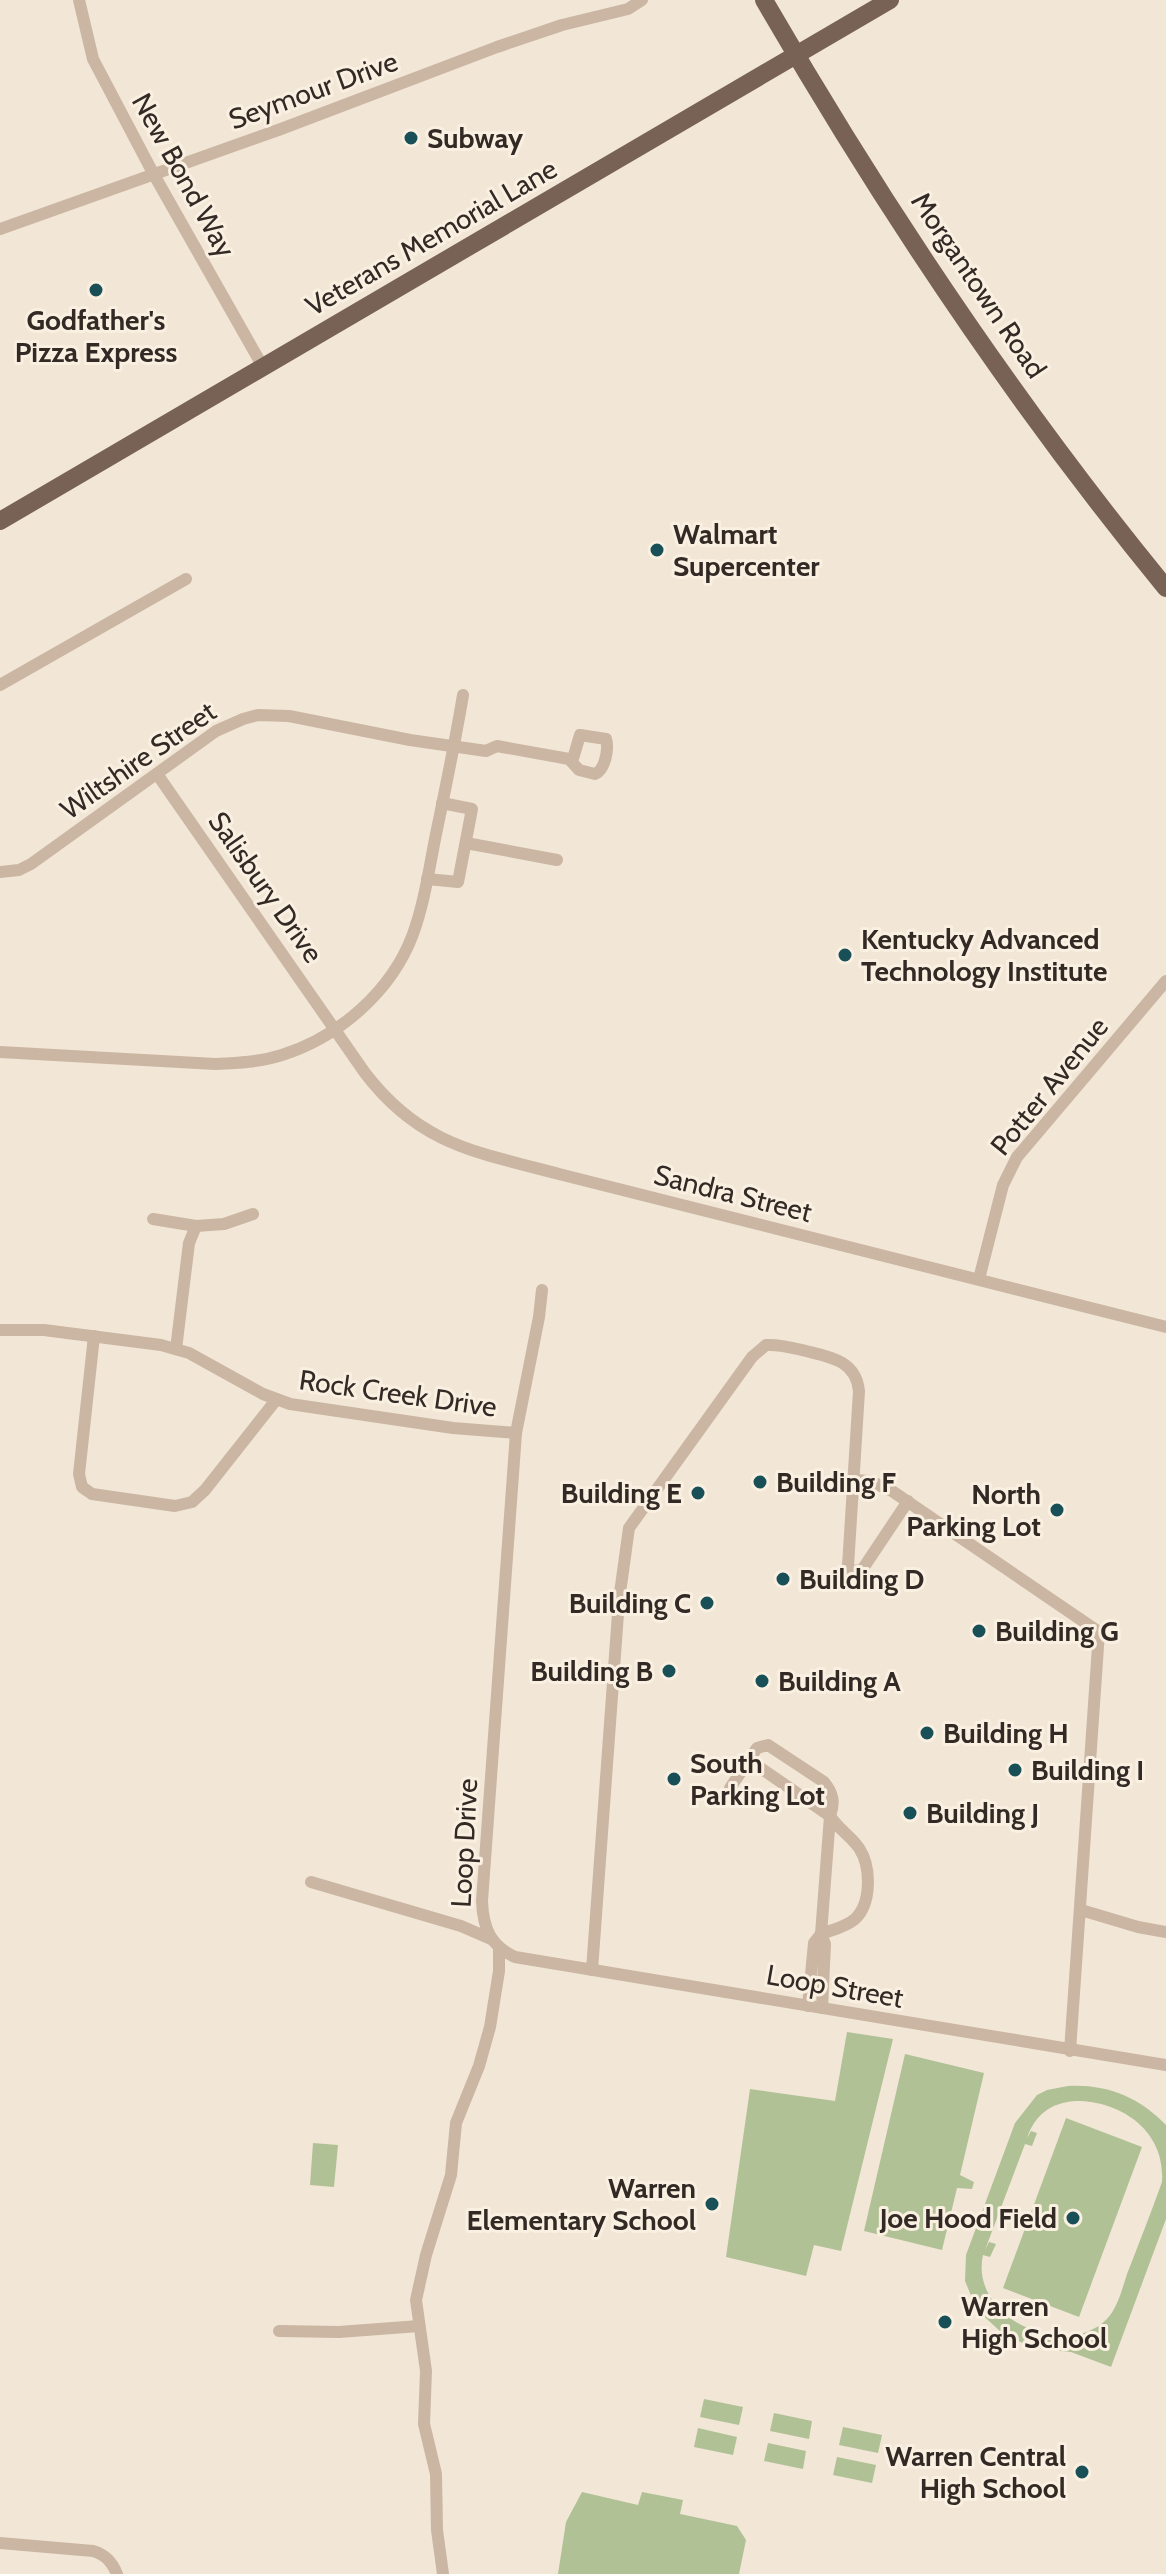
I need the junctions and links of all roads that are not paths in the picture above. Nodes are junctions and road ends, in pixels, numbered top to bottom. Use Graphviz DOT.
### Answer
graph roads {
  1 [pos="79,0"];
  2 [pos="642,0"];
  3 [pos="764,0"];
  4 [pos="890,0"];
  5 [pos="797,56"];
  6 [pos="153,173"];
  7 [pos="0,229"];
  8 [pos="263,367"];
  9 [pos="0,521"];
  10 [pos="186,579"];
  11 [pos="1166,588"];
  12 [pos="0,685"];
  13 [pos="463,695"];
  14 [pos="454,746"];
  15 [pos="572,762"];
  16 [pos="157,774"];
  17 [pos="442,803"];
  18 [pos="466,843"];
  19 [pos="557,860"];
  20 [pos="0,872"];
  21 [pos="427,879"];
  22 [pos="1166,981"];
  23 [pos="336,1028"];
  24 [pos="0,1052"];
  25 [pos="253,1214"];
  26 [pos="153,1219"];
  27 [pos="196,1226"];
  28 [pos="979,1279"];
  29 [pos="542,1290"];
  30 [pos="1166,1327"];
  31 [pos="0,1330"];
  32 [pos="94,1336"];
  33 [pos="176,1349"];
  34 [pos="276,1400"];
  35 [pos="516,1433"];
  36 [pos="854,1480"];
  37 [pos="908,1501"];
  38 [pos="749,1760"];
  39 [pos="730,1788"];
  40 [pos="830,1816"];
  41 [pos="845,1835"];
  42 [pos="828,1842"];
  43 [pos="311,1882"];
  44 [pos="1081,1910"];
  45 [pos="1166,1932"];
  46 [pos="821,1934"];
  47 [pos="495,1943"];
  48 [pos="592,1970"];
  49 [pos="815,2007"];
  50 [pos="1070,2051"];
  51 [pos="1166,2065"];
  52 [pos="419,2326"];
  53 [pos="279,2331"];
  54 [pos="0,2543"];
  55 [pos="117,2574"];
  56 [pos="443,2574"];
  1 -- 6 [label="street, New Bond Way"];
  2 -- 6 [label="street, Seymour Drive"];
  3 -- 5 [label="main road, Morgantown Road"];
  4 -- 5 [label="main road, Veterans Memorial Lane"];
  5 -- 8 [label="main road, Veterans Memorial Lane"];
  5 -- 11 [label="main road, Morgantown Road"];
  6 -- 7 [label="street, Seymour Drive"];
  6 -- 8 [label="street, New Bond Way"];
  8 -- 9 [label="main road, Veterans Memorial Lane"];
  10 -- 12 [label="street"];
  13 -- 14 [label="street"];
  14 -- 15 [label="street, Wiltshire Street"];
  14 -- 16 [label="street, Wiltshire Street"];
  14 -- 17 [label="street"];
  16 -- 20 [label="street, Wiltshire Street"];
  16 -- 23 [label="street, Salisbury Drive"];
  17 -- 18 [label="street"];
  17 -- 21 [label="street"];
  18 -- 19 [label="street"];
  18 -- 21 [label="street"];
  21 -- 23 [label="street"];
  22 -- 28 [label="street, Potter Avenue"];
  23 -- 24 [label="street"];
  23 -- 28 [label="street, Sandra Street"];
  25 -- 27 [label="street"];
  26 -- 27 [label="street"];
  27 -- 33 [label="street"];
  28 -- 30 [label="street, Sandra Street"];
  29 -- 35 [label="street, Loop Drive"];
  31 -- 32 [label="street, Rock Creek Drive"];
  32 -- 33 [label="street, Rock Creek Drive"];
  32 -- 34 [label="street"];
  33 -- 34 [label="street, Rock Creek Drive"];
  34 -- 35 [label="street, Rock Creek Drive"];
  35 -- 47 [label="street, Loop Drive"];
  36 -- 37 [label="street"];
  36 -- 37 [label="street"];
  36 -- 48 [label="street"];
  37 -- 44 [label="street"];
  38 -- 39 [label="street"];
  38 -- 40 [label="street"];
  38 -- 40 [label="street"];
  40 -- 41 [label="street"];
  40 -- 42 [label="street"];
  41 -- 42 [label="street"];
  41 -- 46 [label="street"];
  42 -- 46 [label="street"];
  43 -- 47 [label="street, Loop Street"];
  44 -- 45 [label="street"];
  44 -- 50 [label="street"];
  46 -- 49 [label="street"];
  47 -- 48 [label="street, Loop Street"];
  47 -- 52 [label="street, Loop Drive"];
  48 -- 49 [label="street, Loop Street"];
  49 -- 50 [label="street, Loop Street"];
  50 -- 51 [label="street, Loop Street"];
  52 -- 53 [label="street"];
  52 -- 56 [label="street, Loop Drive"];
  54 -- 55 [label="street"];
}
